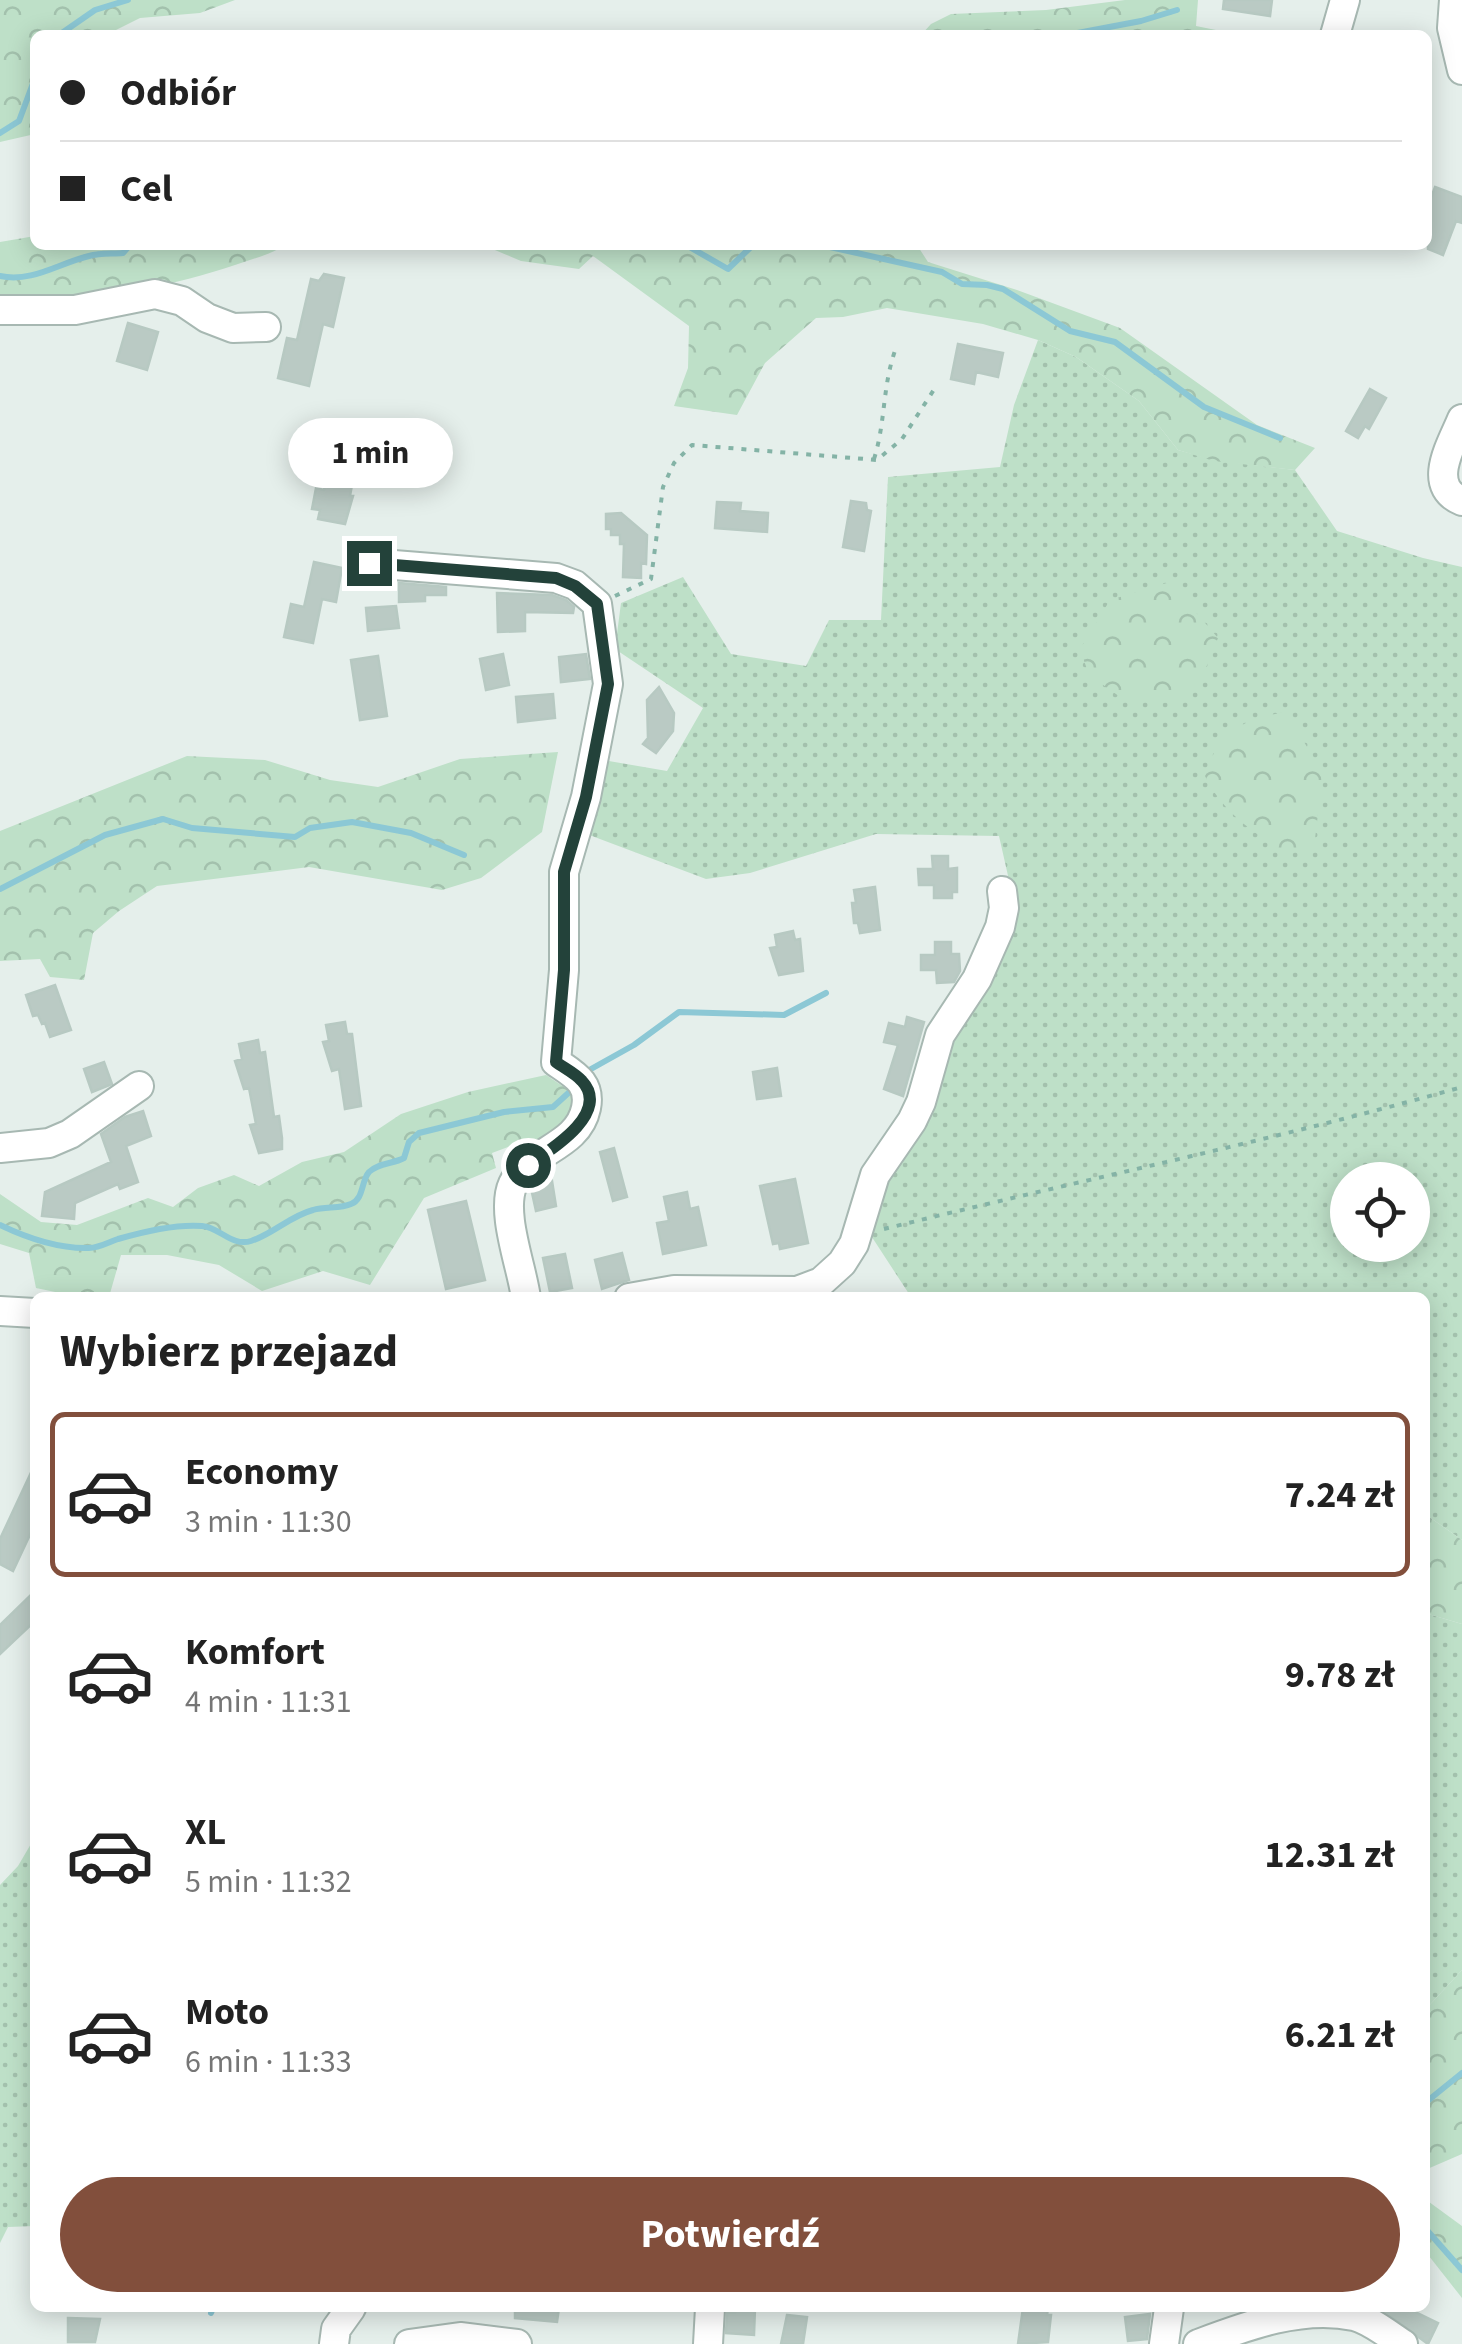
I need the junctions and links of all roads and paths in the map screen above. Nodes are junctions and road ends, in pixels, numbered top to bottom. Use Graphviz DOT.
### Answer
graph roads {
  1 [pos="1344,0"];
  2 [pos="1454,0"];
  3 [pos="1336,30"];
  4 [pos="1462,70"];
  5 [pos="0,310"];
  6 [pos="266,327"];
  7 [pos="896,348"];
  8 [pos="935,388"];
  9 [pos="1462,418"];
  10 [pos="874,459"];
  11 [pos="1462,501"];
  12 [pos="369,563"];
  13 [pos="597,604"];
  14 [pos="1002,891"];
  15 [pos="139,1086"];
  16 [pos="1462,1088"];
  17 [pos="0,1148"];
  18 [pos="854,1244"];
  19 [pos="525,1292"];
  20 [pos="663,1292"];
  21 [pos="785,1292"];
  22 [pos="785,1292"];
  23 [pos="0,1311"];
  24 [pos="30,1313"];
  25 [pos="348,2312"];
  26 [pos="710,2312"];
  27 [pos="1168,2312"];
  28 [pos="482,2341"];
  29 [pos="334,2344"];
  30 [pos="409,2344"];
  31 [pos="517,2344"];
  32 [pos="708,2344"];
  33 [pos="1164,2344"];
  34 [pos="1198,2344"];
  35 [pos="1403,2344"];
  1 -- 3 [label="street"];
  2 -- 4 [label="street"];
  5 -- 6 [label="street"];
  7 -- 10 [label="path"];
  8 -- 10 [label="path"];
  9 -- 11 [label="street"];
  10 -- 13 [label="path"];
  12 -- 13 [label="street"];
  13 -- 19 [label="street"];
  14 -- 18 [label="street"];
  15 -- 17 [label="street"];
  16 -- 18 [label="path"];
  18 -- 22 [label="street"];
  20 -- 21 [label="street"];
  23 -- 24 [label="street"];
  25 -- 29 [label="street"];
  26 -- 32 [label="street"];
  27 -- 33 [label="street"];
  28 -- 30 [label="street"];
  28 -- 31 [label="street"];
  34 -- 35 [label="street"];
}
